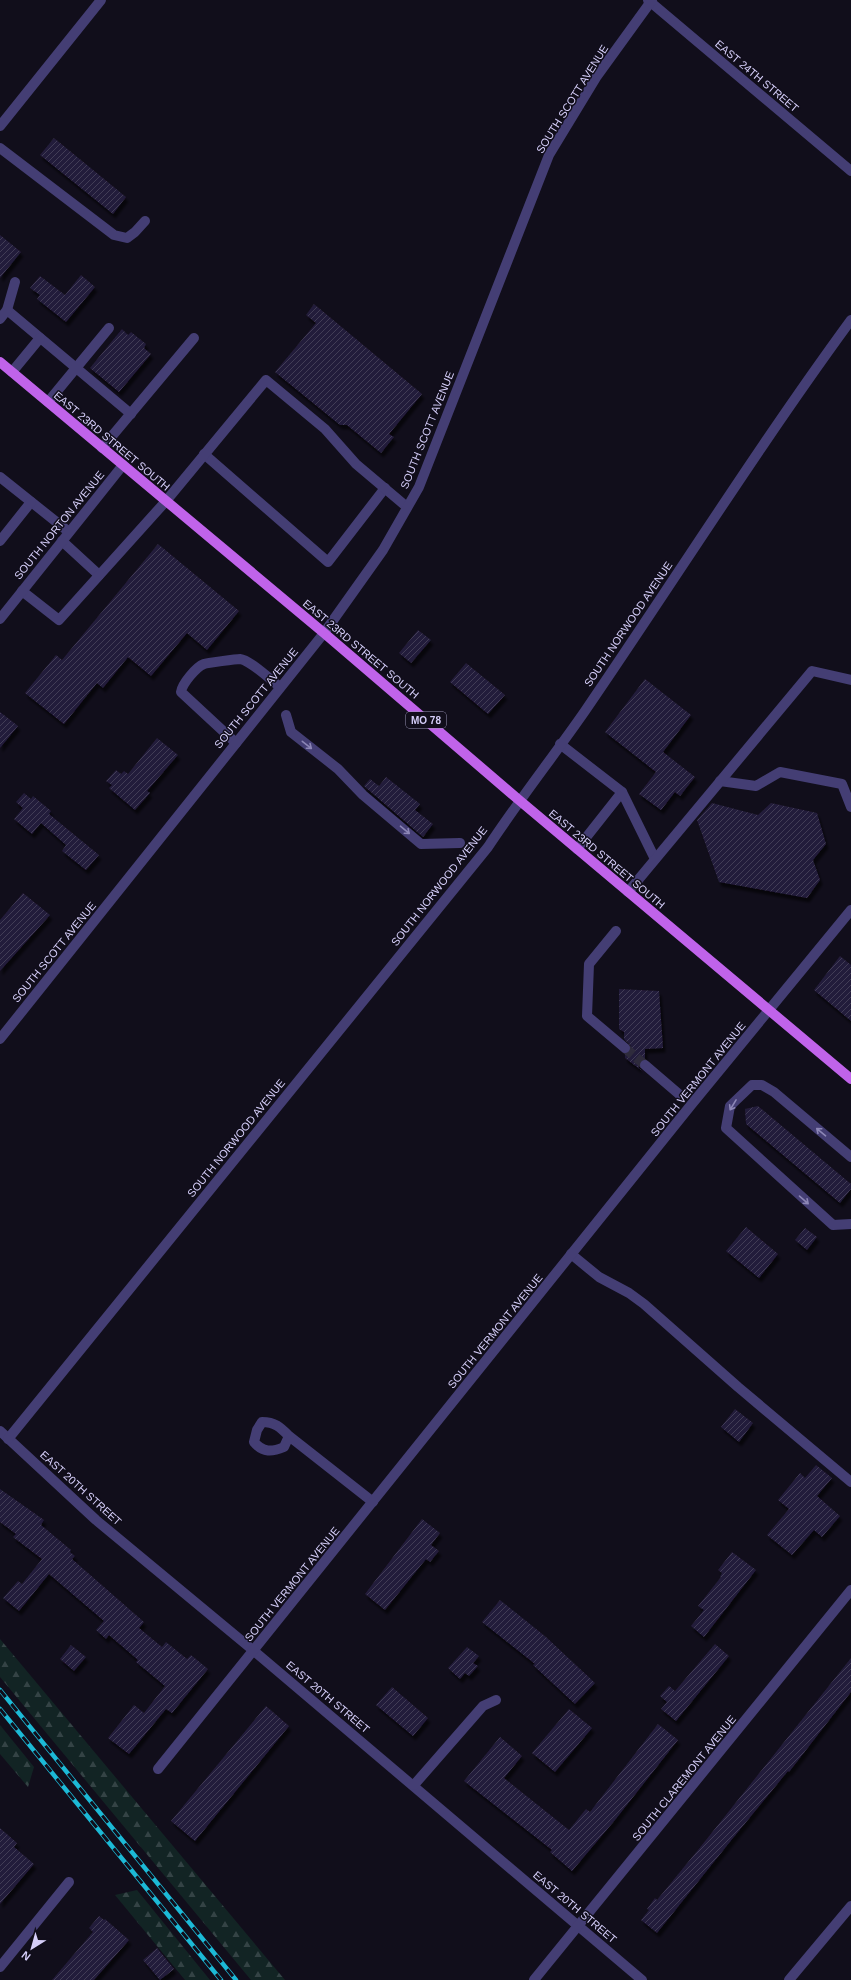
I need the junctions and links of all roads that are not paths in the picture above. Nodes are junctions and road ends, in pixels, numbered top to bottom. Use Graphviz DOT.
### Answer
graph roads {
  1 [pos="102,0"];
  2 [pos="650,1"];
  3 [pos="0,126"];
  4 [pos="0,148"];
  5 [pos="851,171"];
  6 [pos="145,221"];
  7 [pos="15,282"];
  8 [pos="7,310"];
  9 [pos="0,319"];
  10 [pos="851,320"];
  11 [pos="109,328"];
  12 [pos="40,338"];
  13 [pos="194,338"];
  14 [pos="0,362"];
  15 [pos="76,369"];
  16 [pos="12,372"];
  17 [pos="48,402"];
  18 [pos="131,414"];
  19 [pos="102,448"];
  20 [pos="204,454"];
  21 [pos="123,465"];
  22 [pos="0,477"];
  23 [pos="385,488"];
  24 [pos="166,501"];
  25 [pos="31,502"];
  26 [pos="407,508"];
  27 [pos="69,532"];
  28 [pos="0,541"];
  29 [pos="62,541"];
  30 [pos="100,575"];
  31 [pos="22,591"];
  32 [pos="0,619"];
  33 [pos="324,633"];
  34 [pos="851,680"];
  35 [pos="280,688"];
  36 [pos="286,714"];
  37 [pos="236,743"];
  38 [pos="560,744"];
  39 [pos="720,781"];
  40 [pos="622,792"];
  41 [pos="519,800"];
  42 [pos="851,807"];
  43 [pos="460,843"];
  44 [pos="577,849"];
  45 [pos="656,859"];
  46 [pos="628,892"];
  47 [pos="851,910"];
  48 [pos="616,931"];
  49 [pos="769,1012"];
  50 [pos="0,1039"];
  51 [pos="624,1048"];
  52 [pos="645,1065"];
  53 [pos="851,1079"];
  54 [pos="680,1095"];
  55 [pos="851,1157"];
  56 [pos="851,1224"];
  57 [pos="572,1254"];
  58 [pos="0,1431"];
  59 [pos="288,1436"];
  60 [pos="8,1439"];
  61 [pos="851,1482"];
  62 [pos="373,1502"];
  63 [pos="851,1590"];
  64 [pos="254,1651"];
  65 [pos="496,1700"];
  66 [pos="158,1769"];
  67 [pos="414,1785"];
  68 [pos="69,1882"];
  69 [pos="851,1906"];
  70 [pos="579,1925"];
  71 [pos="0,1967"];
  72 [pos="534,1980"];
  73 [pos="642,1980"];
  74 [pos="789,1980"];
  1 -- 3 [label="street"];
  2 -- 5 [label="street, EAST 24TH STREET"];
  2 -- 26 [label="street, SOUTH SCOTT AVENUE"];
  4 -- 6 [label="street"];
  7 -- 8 [label="street"];
  8 -- 9 [label="street"];
  8 -- 12 [label="street"];
  10 -- 38 [label="street, SOUTH NORWOOD AVENUE"];
  11 -- 15 [label="street"];
  12 -- 15 [label="street"];
  12 -- 16 [label="street"];
  13 -- 18 [label="street"];
  14 -- 16 [label="main road, EAST 23RD STREET SOUTH / MO 78"];
  15 -- 17 [label="street"];
  15 -- 18 [label="street"];
  16 -- 17 [label="main road, EAST 23RD STREET SOUTH / MO 78"];
  17 -- 19 [label="main road, EAST 23RD STREET SOUTH / MO 78"];
  18 -- 19 [label="street"];
  19 -- 21 [label="main road, EAST 23RD STREET SOUTH / MO 78"];
  20 -- 23 [label="street"];
  20 -- 23 [label="street"];
  20 -- 24 [label="street"];
  21 -- 24 [label="main road, EAST 23RD STREET SOUTH / MO 78"];
  21 -- 27 [label="street, SOUTH NORTON AVENUE"];
  22 -- 25 [label="street"];
  23 -- 26 [label="street"];
  24 -- 30 [label="street"];
  24 -- 33 [label="main road, EAST 23RD STREET SOUTH / MO 78"];
  25 -- 27 [label="street"];
  25 -- 28 [label="street"];
  26 -- 33 [label="street, SOUTH SCOTT AVENUE"];
  27 -- 29 [label="street, SOUTH NORTON AVENUE"];
  29 -- 30 [label="street"];
  29 -- 31 [label="street, SOUTH NORTON AVENUE"];
  30 -- 31 [label="street"];
  31 -- 32 [label="street, SOUTH NORTON AVENUE"];
  33 -- 35 [label="street, SOUTH SCOTT AVENUE"];
  33 -- 41 [label="main road, EAST 23RD STREET SOUTH / MO 78"];
  34 -- 39 [label="street"];
  35 -- 37 [label="street, SOUTH SCOTT AVENUE"];
  35 -- 37 [label="street"];
  36 -- 43 [label="street, one-way"];
  37 -- 50 [label="street, SOUTH SCOTT AVENUE"];
  38 -- 40 [label="street"];
  38 -- 41 [label="street, SOUTH NORWOOD AVENUE"];
  39 -- 42 [label="street"];
  39 -- 45 [label="street"];
  40 -- 44 [label="street"];
  40 -- 45 [label="street"];
  41 -- 44 [label="main road, EAST 23RD STREET SOUTH / MO 78"];
  41 -- 60 [label="street, SOUTH NORWOOD AVENUE"];
  44 -- 46 [label="main road, EAST 23RD STREET SOUTH / MO 78"];
  45 -- 46 [label="street"];
  46 -- 49 [label="main road, EAST 23RD STREET SOUTH / MO 78"];
  47 -- 49 [label="street, SOUTH VERMONT AVENUE"];
  48 -- 51 [label="street"];
  49 -- 53 [label="main road, EAST 23RD STREET SOUTH / MO 78"];
  49 -- 57 [label="street, SOUTH VERMONT AVENUE"];
  52 -- 54 [label="street"];
  55 -- 56 [label="street, one-way"];
  57 -- 61 [label="street"];
  57 -- 62 [label="street, SOUTH VERMONT AVENUE"];
  58 -- 60 [label="street, EAST 20TH STREET"];
  59 -- 62 [label="street"];
  60 -- 64 [label="street, EAST 20TH STREET"];
  62 -- 64 [label="street, SOUTH VERMONT AVENUE"];
  63 -- 70 [label="street, SOUTH CLAREMONT AVENUE"];
  64 -- 66 [label="street, SOUTH VERMONT AVENUE"];
  64 -- 67 [label="street, EAST 20TH STREET"];
  65 -- 67 [label="street"];
  67 -- 70 [label="street, EAST 20TH STREET"];
  68 -- 71 [label="street"];
  69 -- 74 [label="street"];
  70 -- 72 [label="street, SOUTH CLAREMONT AVENUE"];
  70 -- 73 [label="street, EAST 20TH STREET"];
}
